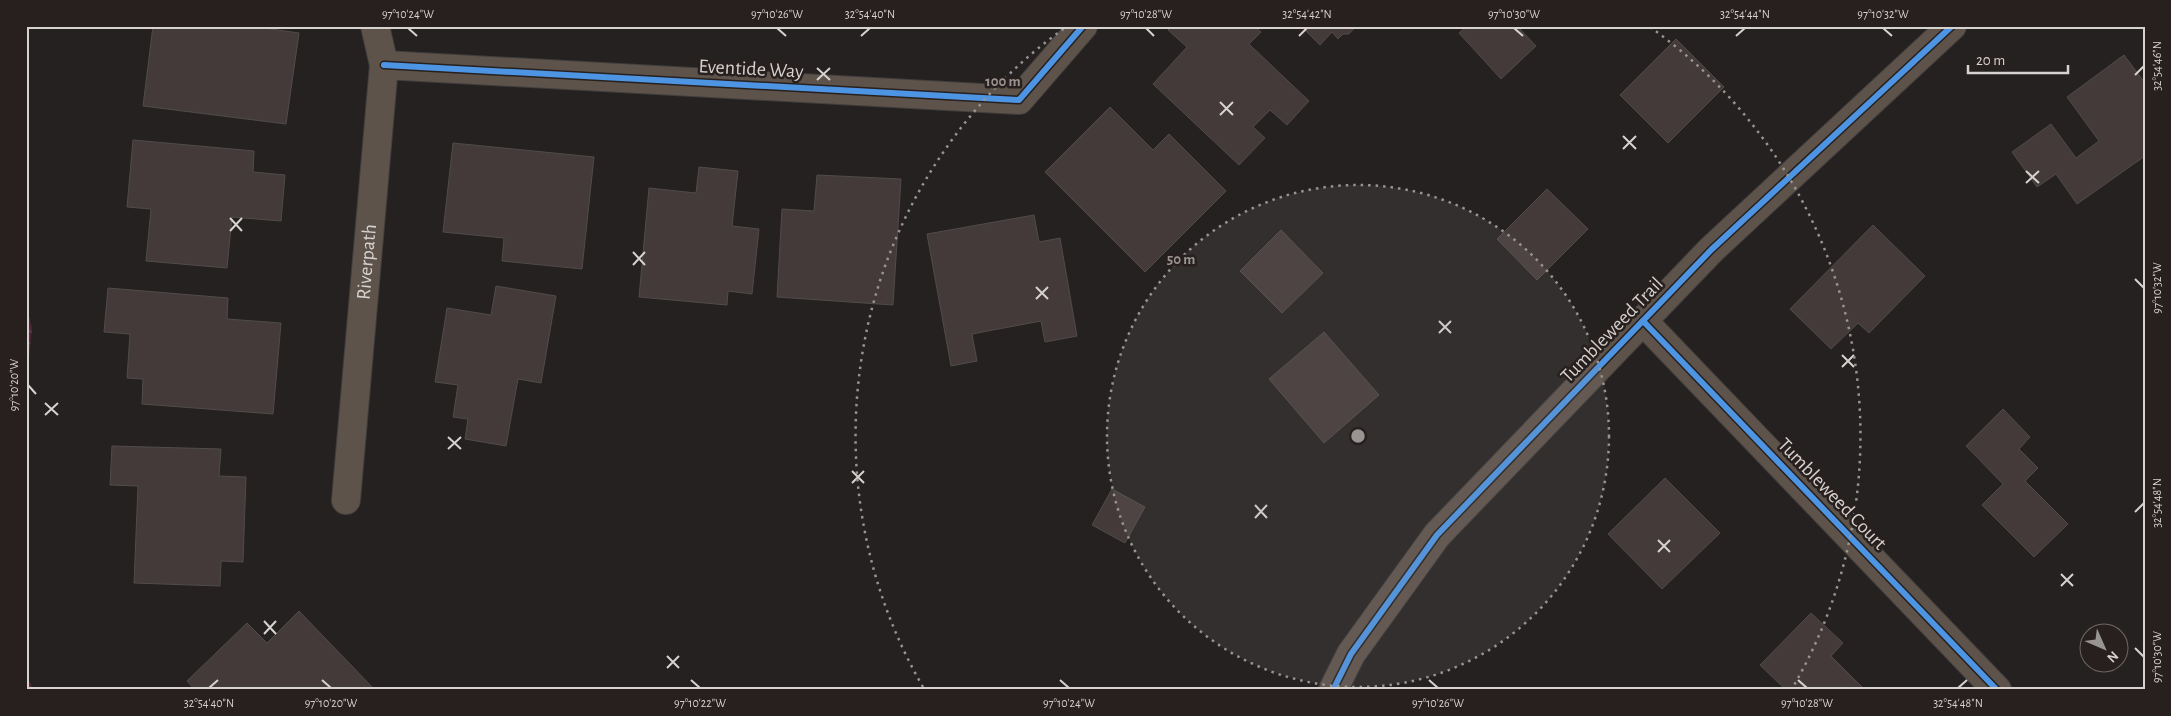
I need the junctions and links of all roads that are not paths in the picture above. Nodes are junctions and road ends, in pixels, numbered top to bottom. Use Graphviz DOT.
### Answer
graph roads {
  1 [pos="375,26"];
  2 [pos="1083,26"];
  3 [pos="1952,26"];
  4 [pos="384,65"];
  5 [pos="1643,321"];
  6 [pos="346,500"];
  7 [pos="1333,690"];
  8 [pos="1998,690"];
  1 -- 4 [label="street, Riverpath"];
  2 -- 4 [label="street, Eventide Way"];
  3 -- 5 [label="street, Tumbleweed Trail"];
  4 -- 6 [label="street, Riverpath"];
  5 -- 7 [label="street, Tumbleweed Trail"];
  5 -- 8 [label="street, Tumbleweed Court"];
}
